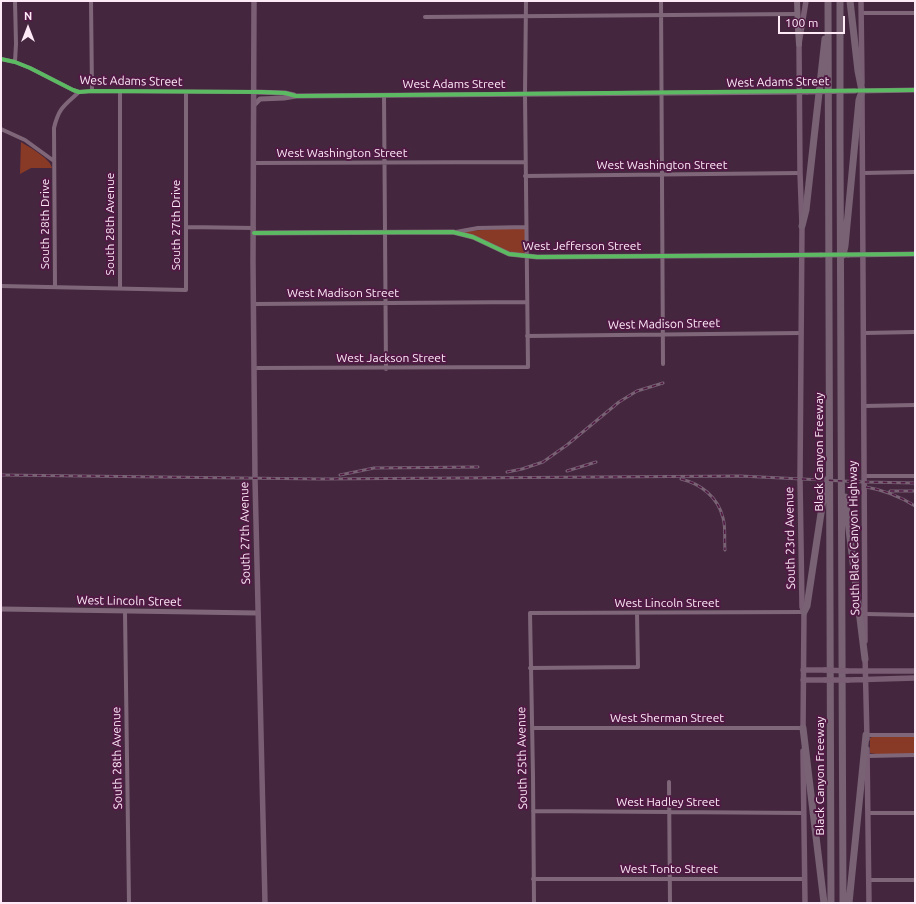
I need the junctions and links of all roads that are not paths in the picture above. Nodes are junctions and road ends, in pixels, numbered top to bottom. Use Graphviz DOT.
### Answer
graph roads {
  1 [pos="15,1"];
  2 [pos="92,1"];
  3 [pos="254,1"];
  4 [pos="526,1"];
  5 [pos="660,1"];
  6 [pos="797,1"];
  7 [pos="806,1"];
  8 [pos="828,1"];
  9 [pos="840,1"];
  10 [pos="850,1"];
  11 [pos="861,1"];
  12 [pos="861,13"];
  13 [pos="915,13"];
  14 [pos="797,14"];
  15 [pos="660,15"];
  16 [pos="526,16"];
  17 [pos="425,17"];
  18 [pos="828,20"];
  19 [pos="799,44"];
  20 [pos="1,59"];
  21 [pos="15,62"];
  22 [pos="915,90"];
  23 [pos="92,91"];
  24 [pos="120,91"];
  25 [pos="859,91"];
  26 [pos="79,92"];
  27 [pos="186,92"];
  28 [pos="254,92"];
  29 [pos="800,92"];
  30 [pos="661,93"];
  31 [pos="525,94"];
  32 [pos="384,95"];
  33 [pos="296,96"];
  34 [pos="64,105"];
  35 [pos="254,105"];
  36 [pos="1,129"];
  37 [pos="54,160"];
  38 [pos="525,162"];
  39 [pos="254,163"];
  40 [pos="384,163"];
  41 [pos="915,172"];
  42 [pos="800,173"];
  43 [pos="862,173"];
  44 [pos="661,175"];
  45 [pos="525,176"];
  46 [pos="802,226"];
  47 [pos="186,227"];
  48 [pos="526,227"];
  49 [pos="254,231"];
  50 [pos="385,232"];
  51 [pos="453,232"];
  52 [pos="915,254"];
  53 [pos="801,255"];
  54 [pos="863,255"];
  55 [pos="526,256"];
  56 [pos="661,256"];
  57 [pos="840,265"];
  58 [pos="1,286"];
  59 [pos="55,287"];
  60 [pos="120,288"];
  61 [pos="527,302"];
  62 [pos="386,303"];
  63 [pos="254,304"];
  64 [pos="915,332"];
  65 [pos="801,333"];
  66 [pos="864,333"];
  67 [pos="662,334"];
  68 [pos="528,336"];
  69 [pos="663,364"];
  70 [pos="254,368"];
  71 [pos="386,368"];
  72 [pos="915,405"];
  73 [pos="864,406"];
  74 [pos="830,452"];
  75 [pos="841,462"];
  76 [pos="864,476"];
  77 [pos="915,476"];
  78 [pos="1,609"];
  79 [pos="125,612"];
  80 [pos="257,612"];
  81 [pos="804,612"];
  82 [pos="530,613"];
  83 [pos="637,613"];
  84 [pos="866,614"];
  85 [pos="915,615"];
  86 [pos="865,659"];
  87 [pos="530,668"];
  88 [pos="803,670"];
  89 [pos="866,671"];
  90 [pos="915,671"];
  91 [pos="915,678"];
  92 [pos="803,680"];
  93 [pos="866,680"];
  94 [pos="532,728"];
  95 [pos="803,728"];
  96 [pos="866,735"];
  97 [pos="915,735"];
  98 [pos="915,755"];
  99 [pos="868,756"];
  100 [pos="669,782"];
  101 [pos="533,811"];
  102 [pos="669,812"];
  103 [pos="803,813"];
  104 [pos="868,813"];
  105 [pos="915,813"];
  106 [pos="533,879"];
  107 [pos="670,879"];
  108 [pos="804,880"];
  109 [pos="868,880"];
  110 [pos="915,880"];
  111 [pos="129,903"];
  112 [pos="265,903"];
  113 [pos="534,903"];
  114 [pos="670,903"];
  115 [pos="805,903"];
  116 [pos="824,903"];
  117 [pos="831,903"];
  118 [pos="843,903"];
  119 [pos="848,903"];
  120 [pos="869,903"];
  1 -- 21 [label="street"];
  2 -- 23 [label="street"];
  3 -- 28 [label="main road, South 27th Avenue"];
  4 -- 16 [label="street"];
  5 -- 15 [label="street"];
  6 -- 14 [label="main road"];
  7 -- 19 [label="main road, South 23rd Avenue"];
  8 -- 18 [label="highway, Black Canyon Freeway"];
  9 -- 57 [label="highway, Black Canyon Freeway"];
  10 -- 25 [label="highway"];
  11 -- 12 [label="main road, South Black Canyon Highway"];
  12 -- 13 [label="street"];
  12 -- 25 [label="main road, South Black Canyon Highway"];
  14 -- 15 [label="street"];
  14 -- 19 [label="main road"];
  15 -- 16 [label="street"];
  15 -- 30 [label="street"];
  16 -- 17 [label="street"];
  16 -- 31 [label="street"];
  18 -- 46 [label="highway"];
  18 -- 74 [label="highway, Black Canyon Freeway"];
  19 -- 29 [label="main road, South 23rd Avenue"];
  20 -- 21 [label="street, West Adams Street"];
  21 -- 26 [label="street, West Adams Street"];
  22 -- 25 [label="street, West Adams Street"];
  23 -- 24 [label="street, West Adams Street"];
  23 -- 26 [label="street, West Adams Street"];
  24 -- 27 [label="street, West Adams Street"];
  24 -- 60 [label="street, South 28th Avenue"];
  25 -- 29 [label="street, West Adams Street, bridge"];
  25 -- 43 [label="main road, South Black Canyon Highway"];
  25 -- 57 [label="highway"];
  26 -- 34 [label="street, West Adams Street"];
  27 -- 28 [label="street, West Adams Street"];
  27 -- 47 [label="street, South 27th Drive"];
  28 -- 33 [label="street, West Adams Street"];
  28 -- 35 [label="main road, South 27th Avenue"];
  29 -- 30 [label="street, West Adams Street"];
  29 -- 42 [label="main road, South 23rd Avenue"];
  30 -- 31 [label="street, West Adams Street"];
  30 -- 44 [label="street"];
  31 -- 32 [label="street, West Adams Street"];
  31 -- 38 [label="street"];
  32 -- 33 [label="street, West Adams Street"];
  32 -- 40 [label="street"];
  33 -- 35 [label="street, West Adams Street"];
  34 -- 37 [label="street, South 28th Drive"];
  35 -- 39 [label="main road, South 27th Avenue"];
  36 -- 37 [label="street"];
  37 -- 59 [label="street, South 28th Drive"];
  38 -- 40 [label="street, West Washington Street"];
  38 -- 45 [label="street"];
  39 -- 40 [label="street, West Washington Street"];
  39 -- 49 [label="main road, South 27th Avenue"];
  40 -- 50 [label="street"];
  41 -- 43 [label="street"];
  42 -- 44 [label="street, West Washington Street"];
  42 -- 46 [label="main road, South 23rd Avenue"];
  43 -- 54 [label="main road, South Black Canyon Highway"];
  44 -- 45 [label="street, West Washington Street"];
  44 -- 56 [label="street"];
  45 -- 48 [label="street"];
  46 -- 53 [label="main road, South 23rd Avenue"];
  47 -- 49 [label="street, West Jefferson Street"];
  47 -- 60 [label="street, South 27th Drive"];
  48 -- 51 [label="street, West Jefferson Street"];
  48 -- 55 [label="street"];
  49 -- 50 [label="street, West Jefferson Street"];
  49 -- 63 [label="main road, South 27th Avenue"];
  50 -- 51 [label="street, West Jefferson Street"];
  50 -- 62 [label="street"];
  51 -- 55 [label="street, West Jefferson Street"];
  52 -- 54 [label="street, West Jefferson Street"];
  53 -- 54 [label="street, West Jefferson Street, bridge"];
  53 -- 56 [label="street, West Jefferson Street"];
  53 -- 65 [label="main road, South 23rd Avenue"];
  54 -- 66 [label="main road, South Black Canyon Highway"];
  55 -- 56 [label="street, West Jefferson Street"];
  55 -- 61 [label="street"];
  56 -- 67 [label="street"];
  57 -- 75 [label="highway, Black Canyon Freeway"];
  58 -- 59 [label="street"];
  59 -- 60 [label="street"];
  61 -- 62 [label="street, West Madison Street"];
  61 -- 68 [label="street"];
  62 -- 63 [label="street, West Madison Street"];
  62 -- 71 [label="street"];
  63 -- 70 [label="main road, South 27th Avenue"];
  64 -- 66 [label="street"];
  65 -- 67 [label="street, West Madison Street"];
  65 -- 81 [label="main road, South 23rd Avenue"];
  66 -- 73 [label="main road, South Black Canyon Highway"];
  67 -- 68 [label="street, West Madison Street"];
  67 -- 69 [label="street"];
  68 -- 71 [label="street, West Jackson Street"];
  70 -- 71 [label="street, West Jackson Street"];
  70 -- 80 [label="main road, South 27th Avenue"];
  72 -- 73 [label="street"];
  73 -- 76 [label="main road, South Black Canyon Highway"];
  74 -- 81 [label="highway"];
  74 -- 117 [label="highway, Black Canyon Freeway"];
  75 -- 86 [label="highway"];
  75 -- 118 [label="highway, Black Canyon Freeway"];
  76 -- 77 [label="street"];
  76 -- 84 [label="main road, South Black Canyon Highway"];
  78 -- 79 [label="street, West Lincoln Street"];
  79 -- 80 [label="street, West Lincoln Street"];
  79 -- 111 [label="street, South 28th Avenue"];
  80 -- 112 [label="main road, South 27th Avenue"];
  81 -- 83 [label="street, West Lincoln Street"];
  81 -- 88 [label="main road, South 23rd Avenue"];
  82 -- 83 [label="street, West Lincoln Street"];
  82 -- 87 [label="street, South 25th Avenue"];
  83 -- 87 [label="street"];
  84 -- 85 [label="street"];
  84 -- 86 [label="main road, South Black Canyon Highway"];
  86 -- 89 [label="main road, South Black Canyon Highway"];
  87 -- 94 [label="street, South 25th Avenue"];
  88 -- 89 [label="main road, bridge"];
  88 -- 92 [label="main road, South 23rd Avenue"];
  89 -- 90 [label="main road"];
  89 -- 93 [label="main road, South Black Canyon Highway"];
  91 -- 93 [label="main road"];
  92 -- 93 [label="main road, bridge"];
  92 -- 95 [label="main road, South 23rd Avenue"];
  93 -- 96 [label="main road, South Black Canyon Highway"];
  94 -- 95 [label="street, West Sherman Street"];
  94 -- 101 [label="street, South 25th Avenue"];
  95 -- 103 [label="main road, South 23rd Avenue"];
  95 -- 116 [label="highway"];
  96 -- 97 [label="street"];
  96 -- 99 [label="main road, South Black Canyon Highway"];
  96 -- 119 [label="highway"];
  98 -- 99 [label="street"];
  99 -- 104 [label="main road, South Black Canyon Highway"];
  100 -- 102 [label="street"];
  101 -- 102 [label="street, West Hadley Street"];
  101 -- 106 [label="street, South 25th Avenue"];
  102 -- 103 [label="street, West Hadley Street"];
  102 -- 107 [label="street"];
  103 -- 108 [label="main road, South 23rd Avenue"];
  104 -- 105 [label="street"];
  104 -- 109 [label="main road, South Black Canyon Highway"];
  106 -- 107 [label="street, West Tonto Street"];
  106 -- 113 [label="street, South 25th Avenue"];
  107 -- 108 [label="street, West Tonto Street"];
  107 -- 114 [label="street"];
  108 -- 115 [label="main road, South 23rd Avenue"];
  109 -- 110 [label="street"];
  109 -- 120 [label="main road, South Black Canyon Highway"];
}
